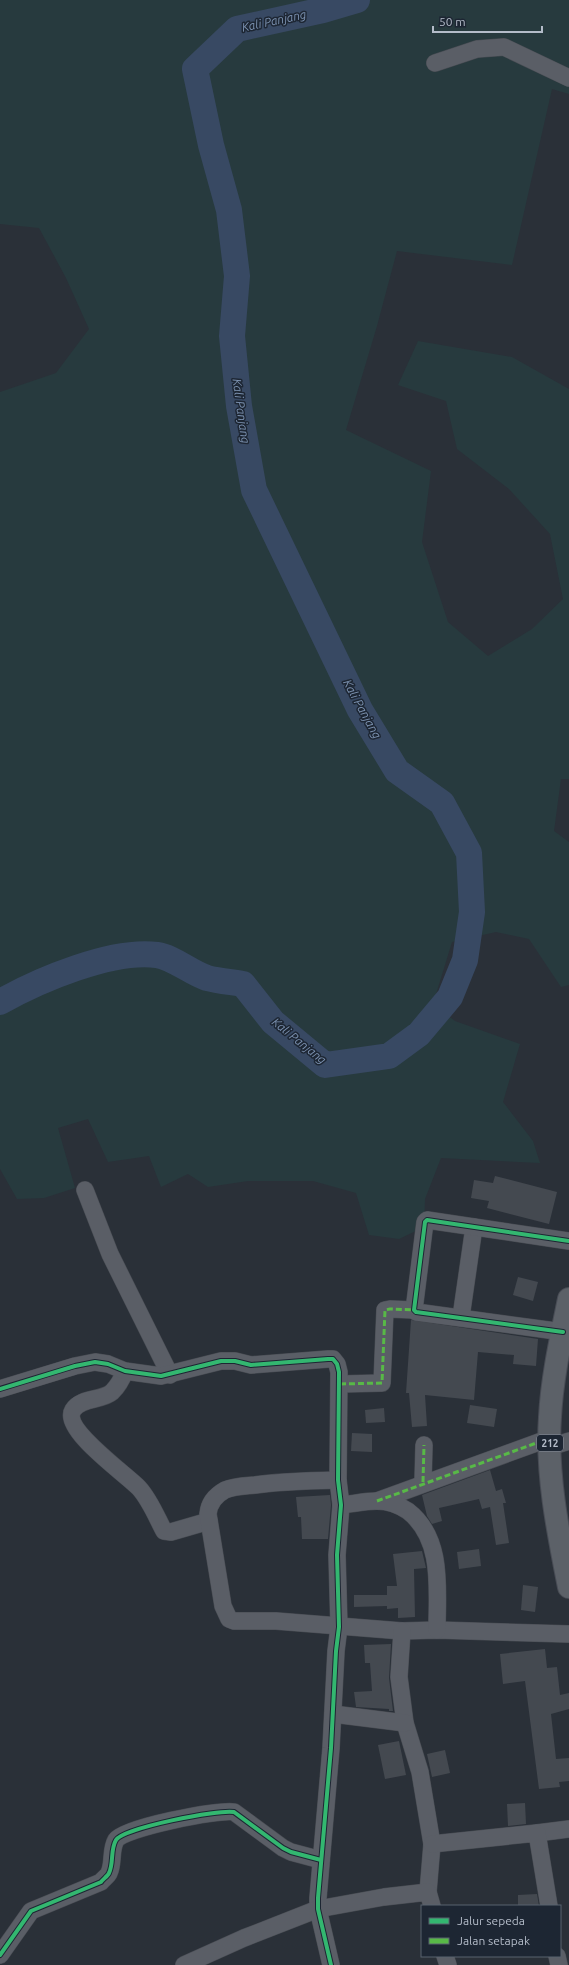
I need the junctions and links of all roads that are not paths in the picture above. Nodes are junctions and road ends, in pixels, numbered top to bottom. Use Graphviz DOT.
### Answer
graph roads {
  1 [pos="435,63"];
  2 [pos="569,78"];
  3 [pos="85,1190"];
  4 [pos="474,1227"];
  5 [pos="569,1241"];
  6 [pos="569,1299"];
  7 [pos="414,1310"];
  8 [pos="460,1317"];
  9 [pos="565,1324"];
  10 [pos="125,1371"];
  11 [pos="170,1375"];
  12 [pos="340,1384"];
  13 [pos="0,1389"];
  14 [pos="556,1442"];
  15 [pos="424,1445"];
  16 [pos="338,1480"];
  17 [pos="423,1482"];
  18 [pos="377,1501"];
  19 [pos="341,1505"];
  20 [pos="209,1521"];
  21 [pos="569,1587"];
  22 [pos="339,1627"];
  23 [pos="437,1630"];
  24 [pos="402,1631"];
  25 [pos="569,1634"];
  26 [pos="333,1714"];
  27 [pos="405,1723"];
  28 [pos="569,1829"];
  29 [pos="537,1834"];
  30 [pos="432,1844"];
  31 [pos="321,1860"];
  32 [pos="430,1899"];
  33 [pos="548,1905"];
  34 [pos="318,1909"];
  35 [pos="0,1955"];
  36 [pos="0,1961"];
  37 [pos="2,1965"];
  38 [pos="184,1965"];
  39 [pos="331,1965"];
  1 -- 2 [label="street"];
  3 -- 11 [label="street"];
  4 -- 5 [label="street"];
  4 -- 7 [label="street"];
  4 -- 8 [label="street"];
  6 -- 9 [label="main road, 212"];
  7 -- 8 [label="street"];
  7 -- 12 [label="street"];
  8 -- 9 [label="street"];
  9 -- 14 [label="main road, 212"];
  10 -- 11 [label="street"];
  10 -- 13 [label="street"];
  10 -- 20 [label="street"];
  11 -- 12 [label="street"];
  12 -- 16 [label="street"];
  14 -- 17 [label="street"];
  14 -- 21 [label="main road, 212"];
  15 -- 17 [label="street"];
  16 -- 19 [label="street"];
  16 -- 20 [label="street"];
  17 -- 18 [label="street"];
  18 -- 19 [label="street"];
  18 -- 23 [label="street"];
  19 -- 22 [label="street"];
  20 -- 22 [label="street"];
  22 -- 24 [label="street"];
  22 -- 26 [label="street"];
  23 -- 24 [label="street"];
  23 -- 25 [label="street"];
  24 -- 27 [label="street"];
  26 -- 27 [label="street"];
  26 -- 31 [label="street"];
  27 -- 30 [label="street"];
  28 -- 29 [label="street"];
  29 -- 30 [label="street"];
  29 -- 33 [label="street"];
  30 -- 32 [label="street"];
  31 -- 34 [label="street"];
  31 -- 35 [label="street"];
  32 -- 34 [label="street"];
  34 -- 38 [label="street"];
  34 -- 39 [label="street"];
  36 -- 37 [label="street"];
}
